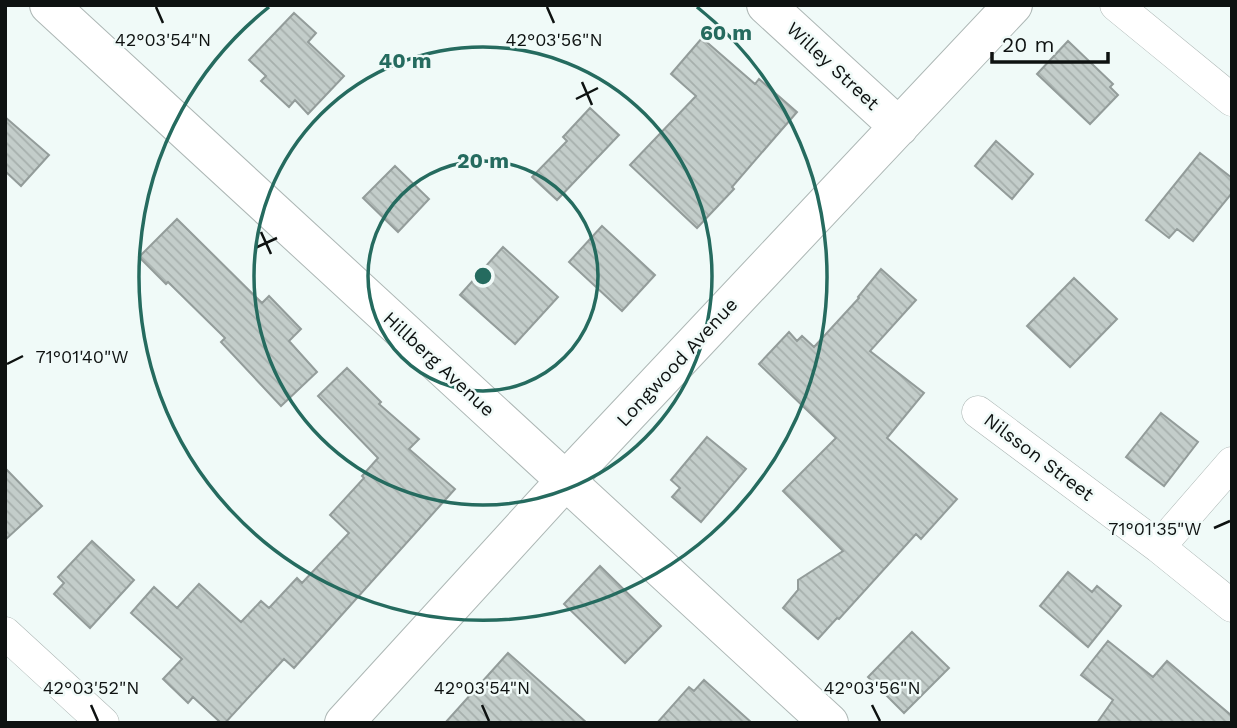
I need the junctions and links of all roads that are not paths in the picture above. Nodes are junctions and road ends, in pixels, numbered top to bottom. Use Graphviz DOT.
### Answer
graph roads {
  1 [pos="49,5"];
  2 [pos="766,5"];
  3 [pos="1013,5"];
  4 [pos="1116,5"];
  5 [pos="1232,100"];
  6 [pos="899,127"];
  7 [pos="978,412"];
  8 [pos="1232,463"];
  9 [pos="566,480"];
  10 [pos="1159,547"];
  11 [pos="1232,606"];
  12 [pos="5,634"];
  13 [pos="103,723"];
  14 [pos="344,723"];
  15 [pos="830,723"];
  1 -- 9 [label="street, Hillberg Avenue"];
  2 -- 6 [label="street, Willey Street"];
  3 -- 6 [label="street, Longwood Avenue"];
  4 -- 5 [label="street"];
  6 -- 9 [label="street, Longwood Avenue"];
  7 -- 10 [label="street, Nilsson Street"];
  8 -- 10 [label="street"];
  9 -- 14 [label="street, Longwood Avenue"];
  9 -- 15 [label="street, Hillberg Avenue"];
  10 -- 11 [label="street, Nilsson Street"];
  12 -- 13 [label="street"];
}
